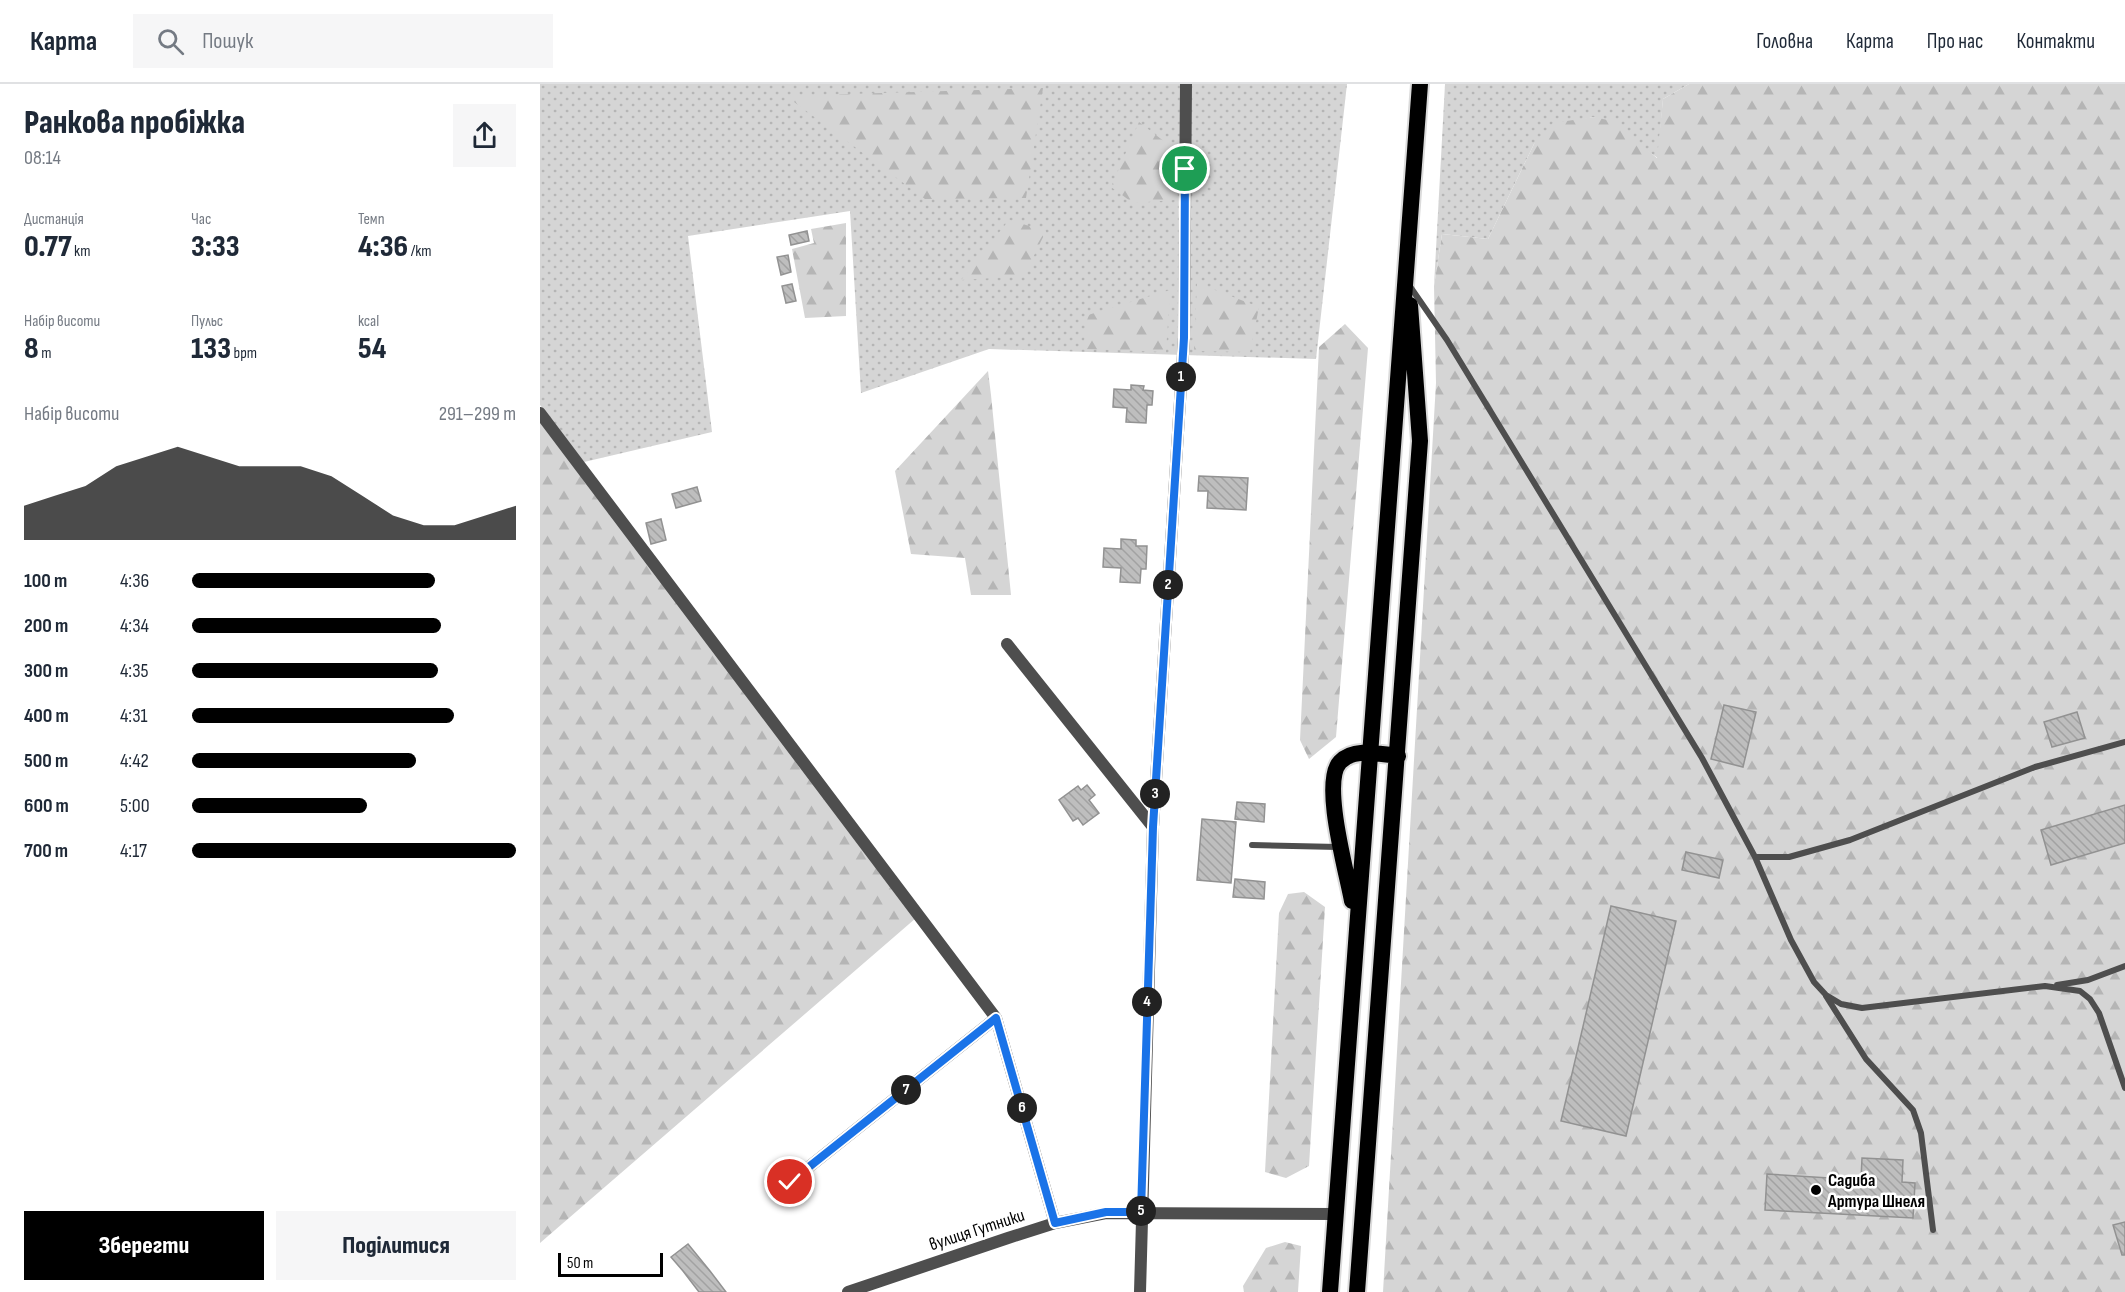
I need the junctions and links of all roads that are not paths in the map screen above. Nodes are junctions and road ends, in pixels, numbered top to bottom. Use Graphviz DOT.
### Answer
graph roads {
  1 [pos="1186,84"];
  2 [pos="1420,84"];
  3 [pos="1406,244"];
  4 [pos="1409,285"];
  5 [pos="540,413"];
  6 [pos="1007,644"];
  7 [pos="2125,742"];
  8 [pos="1370,753"];
  9 [pos="1398,756"];
  10 [pos="1153,827"];
  11 [pos="1252,844"];
  12 [pos="1342,847"];
  13 [pos="1755,856"];
  14 [pos="1356,925"];
  15 [pos="2125,966"];
  16 [pos="2045,986"];
  17 [pos="1826,995"];
  18 [pos="996,1018"];
  19 [pos="2125,1088"];
  20 [pos="790,1182"];
  21 [pos="1141,1212"];
  22 [pos="1335,1214"];
  23 [pos="1055,1223"];
  24 [pos="1934,1230"];
  25 [pos="848,1292"];
  26 [pos="1140,1292"];
  27 [pos="1330,1292"];
  28 [pos="1357,1292"];
  1 -- 10 [label="street"];
  2 -- 3 [label="highway"];
  3 -- 4 [label="highway"];
  3 -- 8 [label="highway"];
  4 -- 9 [label="highway"];
  4 -- 13 [label="lane"];
  5 -- 18 [label="street"];
  6 -- 10 [label="street"];
  7 -- 13 [label="lane"];
  8 -- 9 [label="highway"];
  8 -- 12 [label="highway"];
  8 -- 14 [label="highway"];
  9 -- 28 [label="highway"];
  10 -- 21 [label="street"];
  11 -- 12 [label="lane"];
  12 -- 14 [label="highway"];
  13 -- 17 [label="lane"];
  14 -- 22 [label="highway"];
  15 -- 16 [label="lane"];
  16 -- 17 [label="lane"];
  16 -- 19 [label="lane"];
  17 -- 24 [label="lane"];
  18 -- 20 [label="street"];
  18 -- 23 [label="street"];
  21 -- 22 [label="street, вулиця Гутники"];
  21 -- 23 [label="street, вулиця Гутники"];
  21 -- 26 [label="street"];
  22 -- 27 [label="highway"];
  23 -- 25 [label="street, вулиця Гутники"];
}
